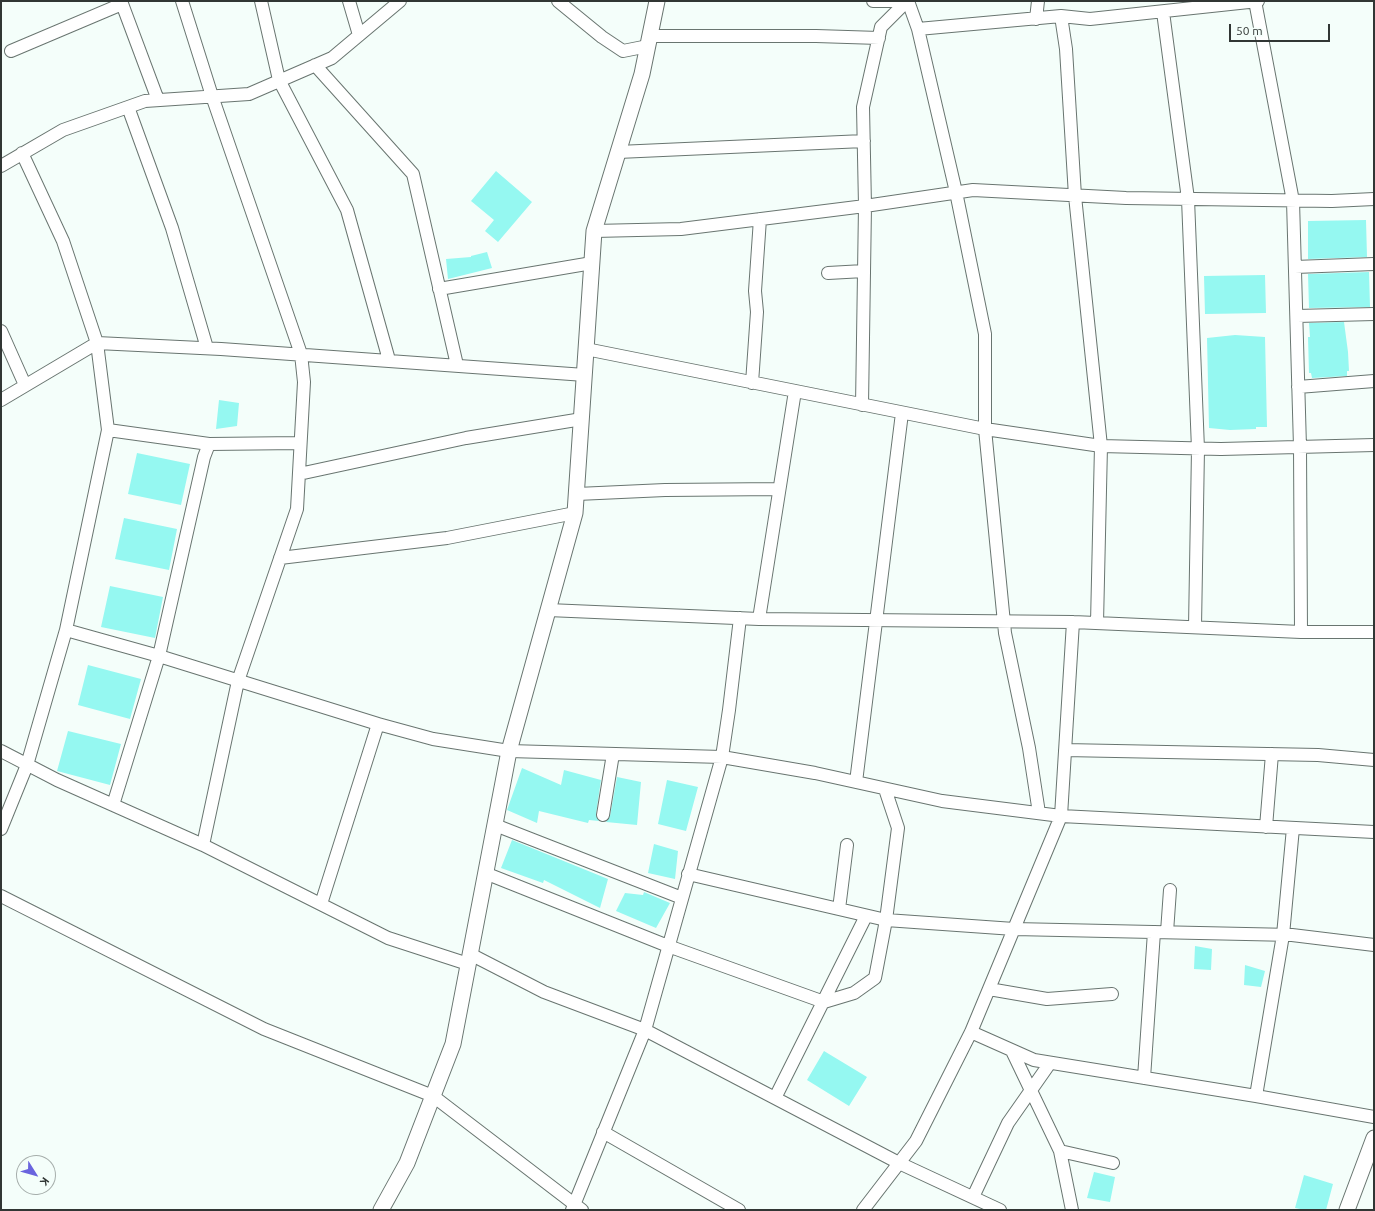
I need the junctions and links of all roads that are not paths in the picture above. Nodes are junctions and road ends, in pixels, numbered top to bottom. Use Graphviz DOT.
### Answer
graph roads {
  1 [pos="182,1"];
  2 [pos="261,1"];
  3 [pos="349,1"];
  4 [pos="400,1"];
  5 [pos="558,1"];
  6 [pos="656,1"];
  7 [pos="873,1"];
  8 [pos="894,1"];
  9 [pos="907,1"];
  10 [pos="1038,1"];
  11 [pos="1256,1"];
  12 [pos="121,2"];
  13 [pos="1163,12"];
  14 [pos="1061,16"];
  15 [pos="1036,19"];
  16 [pos="918,29"];
  17 [pos="359,35"];
  18 [pos="879,38"];
  19 [pos="649,41"];
  20 [pos="11,51"];
  21 [pos="315,65"];
  22 [pos="279,80"];
  23 [pos="212,96"];
  24 [pos="158,100"];
  25 [pos="128,107"];
  26 [pos="864,140"];
  27 [pos="618,152"];
  28 [pos="22,154"];
  29 [pos="1,166"];
  30 [pos="956,192"];
  31 [pos="1075,196"];
  32 [pos="1188,199"];
  33 [pos="1374,199"];
  34 [pos="1293,201"];
  35 [pos="865,206"];
  36 [pos="760,219"];
  37 [pos="594,231"];
  38 [pos="592,263"];
  39 [pos="1374,264"];
  40 [pos="1295,267"];
  41 [pos="864,271"];
  42 [pos="828,273"];
  43 [pos="440,289"];
  44 [pos="1374,314"];
  45 [pos="1296,316"];
  46 [pos="1,331"];
  47 [pos="96,343"];
  48 [pos="207,348"];
  49 [pos="586,349"];
  50 [pos="301,354"];
  51 [pos="389,360"];
  52 [pos="457,365"];
  53 [pos="585,374"];
  54 [pos="1374,382"];
  55 [pos="752,383"];
  56 [pos="25,385"];
  57 [pos="1298,387"];
  58 [pos="795,392"];
  59 [pos="1,400"];
  60 [pos="862,405"];
  61 [pos="902,413"];
  62 [pos="582,419"];
  63 [pos="985,429"];
  64 [pos="108,430"];
  65 [pos="300,443"];
  66 [pos="209,444"];
  67 [pos="1374,445"];
  68 [pos="1101,446"];
  69 [pos="1300,447"];
  70 [pos="1198,448"];
  71 [pos="299,474"];
  72 [pos="779,489"];
  73 [pos="577,494"];
  74 [pos="575,513"];
  75 [pos="280,558"];
  76 [pos="548,610"];
  77 [pos="740,618"];
  78 [pos="759,619"];
  79 [pos="877,620"];
  80 [pos="1005,621"];
  81 [pos="1074,622"];
  82 [pos="1097,623"];
  83 [pos="1194,627"];
  84 [pos="66,630"];
  85 [pos="1301,632"];
  86 [pos="1374,632"];
  87 [pos="158,656"];
  88 [pos="238,681"];
  89 [pos="378,724"];
  90 [pos="1065,750"];
  91 [pos="509,751"];
  92 [pos="1,752"];
  93 [pos="613,754"];
  94 [pos="1272,754"];
  95 [pos="722,757"];
  96 [pos="1374,760"];
  97 [pos="27,765"];
  98 [pos="856,782"];
  99 [pos="885,788"];
  100 [pos="113,805"];
  101 [pos="1039,813"];
  102 [pos="603,815"];
  103 [pos="1061,816"];
  104 [pos="495,825"];
  105 [pos="1266,827"];
  106 [pos="1293,828"];
  107 [pos="1,829"];
  108 [pos="1374,832"];
  109 [pos="203,845"];
  110 [pos="846,845"];
  111 [pos="485,873"];
  112 [pos="688,874"];
  113 [pos="1170,890"];
  114 [pos="1,896"];
  115 [pos="682,898"];
  116 [pos="321,904"];
  117 [pos="839,909"];
  118 [pos="866,916"];
  119 [pos="886,920"];
  120 [pos="1014,929"];
  121 [pos="1154,932"];
  122 [pos="1167,932"];
  123 [pos="1283,935"];
  124 [pos="1374,945"];
  125 [pos="668,946"];
  126 [pos="469,959"];
  127 [pos="989,989"];
  128 [pos="1112,994"];
  129 [pos="824,1002"];
  130 [pos="645,1030"];
  131 [pos="971,1032"];
  132 [pos="1012,1051"];
  133 [pos="1050,1063"];
  134 [pos="1144,1078"];
  135 [pos="1031,1090"];
  136 [pos="433,1096"];
  137 [pos="1256,1096"];
  138 [pos="775,1098"];
  139 [pos="1374,1117"];
  140 [pos="603,1132"];
  141 [pos="1374,1138"];
  142 [pos="1060,1151"];
  143 [pos="899,1163"];
  144 [pos="1113,1163"];
  145 [pos="973,1197"];
  146 [pos="576,1208"];
  147 [pos="381,1210"];
  148 [pos="739,1210"];
  149 [pos="863,1210"];
  150 [pos="1000,1210"];
  151 [pos="1072,1210"];
  152 [pos="1347,1210"];
  1 -- 23 [label="street"];
  2 -- 22 [label="street"];
  3 -- 17 [label="street"];
  4 -- 17 [label="street"];
  5 -- 19 [label="street"];
  6 -- 19 [label="street"];
  7 -- 8 [label="street"];
  9 -- 16 [label="street"];
  9 -- 18 [label="street"];
  10 -- 15 [label="street"];
  11 -- 13 [label="street"];
  11 -- 34 [label="street"];
  12 -- 20 [label="street"];
  12 -- 24 [label="street"];
  13 -- 14 [label="street"];
  13 -- 32 [label="street"];
  14 -- 15 [label="street"];
  14 -- 31 [label="street"];
  15 -- 16 [label="street"];
  16 -- 30 [label="street"];
  17 -- 21 [label="street"];
  18 -- 19 [label="street"];
  18 -- 26 [label="street"];
  19 -- 27 [label="street"];
  21 -- 22 [label="street"];
  21 -- 43 [label="street"];
  22 -- 23 [label="street"];
  22 -- 51 [label="street"];
  23 -- 24 [label="street"];
  23 -- 50 [label="street"];
  24 -- 25 [label="street"];
  25 -- 28 [label="street"];
  25 -- 48 [label="street"];
  26 -- 27 [label="street"];
  26 -- 35 [label="street"];
  27 -- 37 [label="street"];
  28 -- 29 [label="street"];
  28 -- 47 [label="street"];
  30 -- 31 [label="street"];
  30 -- 35 [label="street"];
  30 -- 63 [label="street"];
  31 -- 32 [label="street"];
  31 -- 68 [label="street"];
  32 -- 34 [label="street"];
  32 -- 70 [label="street"];
  33 -- 34 [label="street"];
  34 -- 40 [label="street"];
  35 -- 36 [label="street"];
  35 -- 41 [label="street"];
  36 -- 37 [label="street"];
  36 -- 55 [label="street"];
  37 -- 38 [label="street"];
  38 -- 43 [label="street"];
  38 -- 49 [label="street"];
  39 -- 40 [label="street"];
  40 -- 45 [label="street"];
  41 -- 42 [label="street"];
  41 -- 60 [label="street"];
  43 -- 52 [label="street"];
  44 -- 45 [label="street"];
  45 -- 57 [label="street"];
  46 -- 56 [label="street"];
  47 -- 48 [label="street"];
  47 -- 56 [label="street"];
  47 -- 64 [label="street"];
  48 -- 50 [label="street"];
  49 -- 53 [label="street"];
  49 -- 55 [label="street"];
  50 -- 51 [label="street"];
  50 -- 65 [label="street"];
  51 -- 52 [label="street"];
  52 -- 53 [label="street"];
  53 -- 62 [label="street"];
  54 -- 57 [label="street"];
  55 -- 58 [label="street"];
  56 -- 59 [label="street"];
  57 -- 69 [label="street"];
  58 -- 60 [label="street"];
  58 -- 72 [label="street"];
  60 -- 61 [label="street"];
  61 -- 63 [label="street"];
  61 -- 79 [label="street"];
  62 -- 71 [label="street"];
  62 -- 73 [label="street"];
  63 -- 68 [label="street"];
  63 -- 80 [label="street"];
  64 -- 66 [label="street"];
  64 -- 84 [label="street"];
  65 -- 66 [label="street"];
  65 -- 71 [label="street"];
  66 -- 87 [label="street"];
  67 -- 69 [label="street"];
  68 -- 70 [label="street"];
  68 -- 82 [label="street"];
  69 -- 70 [label="street"];
  69 -- 85 [label="street"];
  70 -- 83 [label="street"];
  71 -- 75 [label="street"];
  72 -- 73 [label="street"];
  72 -- 78 [label="street"];
  73 -- 74 [label="street"];
  74 -- 75 [label="street"];
  74 -- 76 [label="street"];
  75 -- 88 [label="street"];
  76 -- 77 [label="street"];
  76 -- 91 [label="street"];
  77 -- 78 [label="street"];
  77 -- 95 [label="street"];
  78 -- 79 [label="street"];
  79 -- 80 [label="street"];
  79 -- 98 [label="street"];
  80 -- 81 [label="street"];
  80 -- 101 [label="street"];
  81 -- 82 [label="street"];
  81 -- 90 [label="street"];
  82 -- 83 [label="street"];
  83 -- 85 [label="street"];
  84 -- 87 [label="street"];
  84 -- 97 [label="street"];
  85 -- 86 [label="street"];
  87 -- 88 [label="street"];
  87 -- 100 [label="street"];
  88 -- 89 [label="street"];
  88 -- 109 [label="street"];
  89 -- 91 [label="street"];
  89 -- 116 [label="street"];
  90 -- 94 [label="street"];
  90 -- 103 [label="street"];
  91 -- 93 [label="street"];
  91 -- 104 [label="street"];
  92 -- 97 [label="street"];
  93 -- 95 [label="street"];
  93 -- 102 [label="street"];
  94 -- 96 [label="street"];
  94 -- 105 [label="street"];
  95 -- 98 [label="street"];
  95 -- 112 [label="street"];
  97 -- 100 [label="street"];
  97 -- 107 [label="street"];
  98 -- 99 [label="street"];
  99 -- 101 [label="street"];
  99 -- 119 [label="street"];
  100 -- 109 [label="street"];
  101 -- 103 [label="street"];
  103 -- 105 [label="street"];
  103 -- 120 [label="street"];
  104 -- 111 [label="street"];
  104 -- 115 [label="street"];
  105 -- 106 [label="street"];
  106 -- 108 [label="street"];
  106 -- 123 [label="street"];
  109 -- 116 [label="street"];
  110 -- 117 [label="street"];
  111 -- 125 [label="street"];
  111 -- 126 [label="street"];
  112 -- 115 [label="street"];
  112 -- 117 [label="street"];
  113 -- 122 [label="street"];
  114 -- 136 [label="street"];
  115 -- 125 [label="street"];
  116 -- 126 [label="street"];
  117 -- 118 [label="street"];
  118 -- 119 [label="street"];
  118 -- 129 [label="street"];
  119 -- 120 [label="street"];
  119 -- 129 [label="street"];
  120 -- 121 [label="street"];
  120 -- 127 [label="street"];
  121 -- 122 [label="street"];
  121 -- 134 [label="street"];
  122 -- 123 [label="street"];
  123 -- 124 [label="street"];
  123 -- 137 [label="street"];
  125 -- 129 [label="street"];
  125 -- 130 [label="street"];
  126 -- 130 [label="street"];
  126 -- 136 [label="street"];
  127 -- 128 [label="street"];
  127 -- 131 [label="street"];
  129 -- 138 [label="street"];
  130 -- 138 [label="street"];
  130 -- 140 [label="street"];
  131 -- 132 [label="street"];
  131 -- 143 [label="street"];
  132 -- 133 [label="street"];
  132 -- 135 [label="street"];
  133 -- 134 [label="street"];
  133 -- 135 [label="street"];
  134 -- 137 [label="street"];
  135 -- 142 [label="street"];
  135 -- 145 [label="street"];
  136 -- 146 [label="street"];
  136 -- 147 [label="street"];
  137 -- 139 [label="street"];
  138 -- 143 [label="street"];
  140 -- 146 [label="street"];
  140 -- 148 [label="street"];
  141 -- 152 [label="street"];
  142 -- 144 [label="street"];
  142 -- 151 [label="street"];
  143 -- 145 [label="street"];
  143 -- 149 [label="street"];
  145 -- 150 [label="street"];
}
